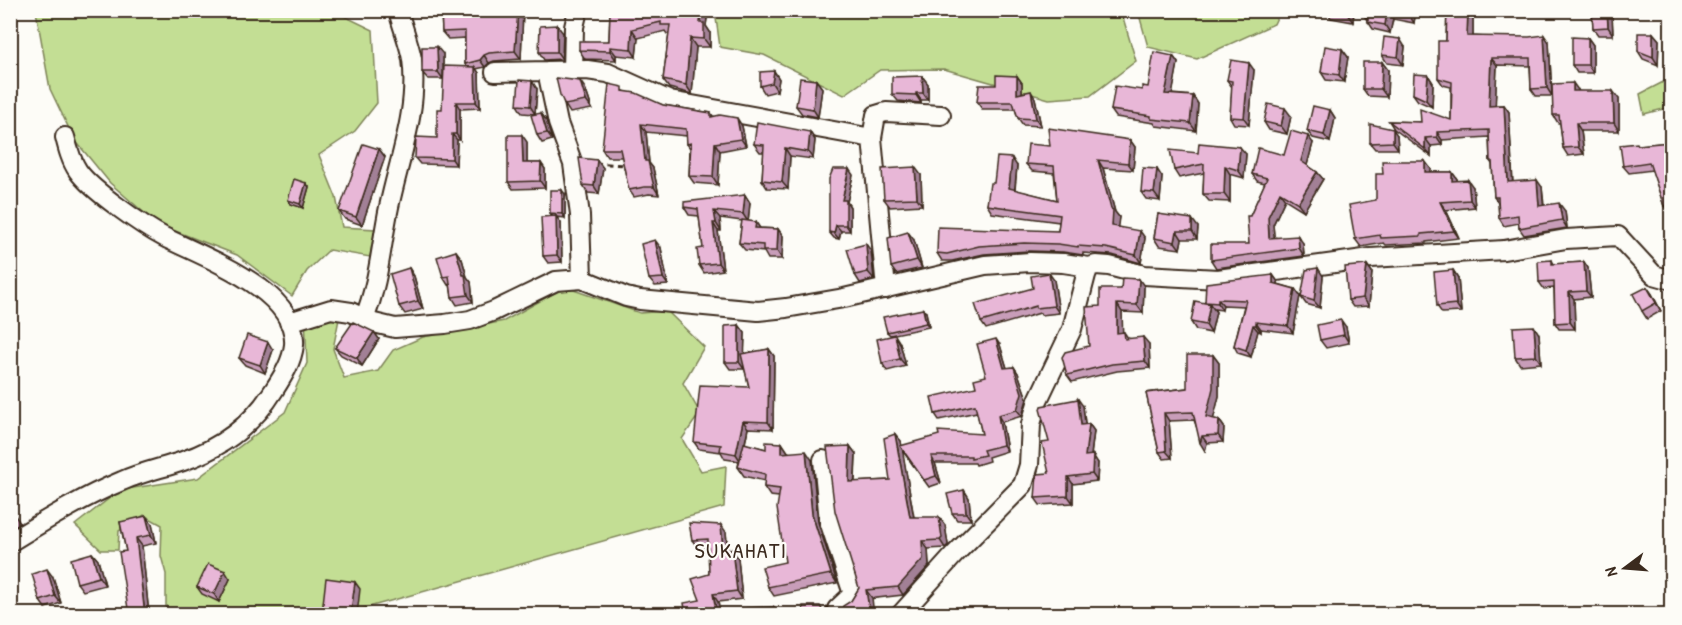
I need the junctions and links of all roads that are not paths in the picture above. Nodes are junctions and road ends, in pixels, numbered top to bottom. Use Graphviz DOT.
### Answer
graph roads {
  1 [pos="398,10"];
  2 [pos="578,10"];
  3 [pos="547,71"];
  4 [pos="573,71"];
  5 [pos="495,72"];
  6 [pos="941,115"];
  7 [pos="65,137"];
  8 [pos="872,138"];
  9 [pos="1089,267"];
  10 [pos="582,279"];
  11 [pos="1671,280"];
  12 [pos="886,289"];
  13 [pos="364,319"];
  14 [pos="289,322"];
  15 [pos="823,460"];
  16 [pos="10,542"];
  17 [pos="837,615"];
  18 [pos="901,615"];
  1 -- 13 [label="street"];
  2 -- 4 [label="street"];
  3 -- 4 [label="street"];
  3 -- 5 [label="street"];
  3 -- 10 [label="street"];
  4 -- 8 [label="street"];
  6 -- 8 [label="street"];
  7 -- 14 [label="street"];
  8 -- 12 [label="street"];
  9 -- 11 [label="street"];
  9 -- 12 [label="street"];
  9 -- 18 [label="street"];
  10 -- 12 [label="street"];
  10 -- 13 [label="street"];
  13 -- 14 [label="street"];
  14 -- 16 [label="street"];
  15 -- 17 [label="street"];
}
